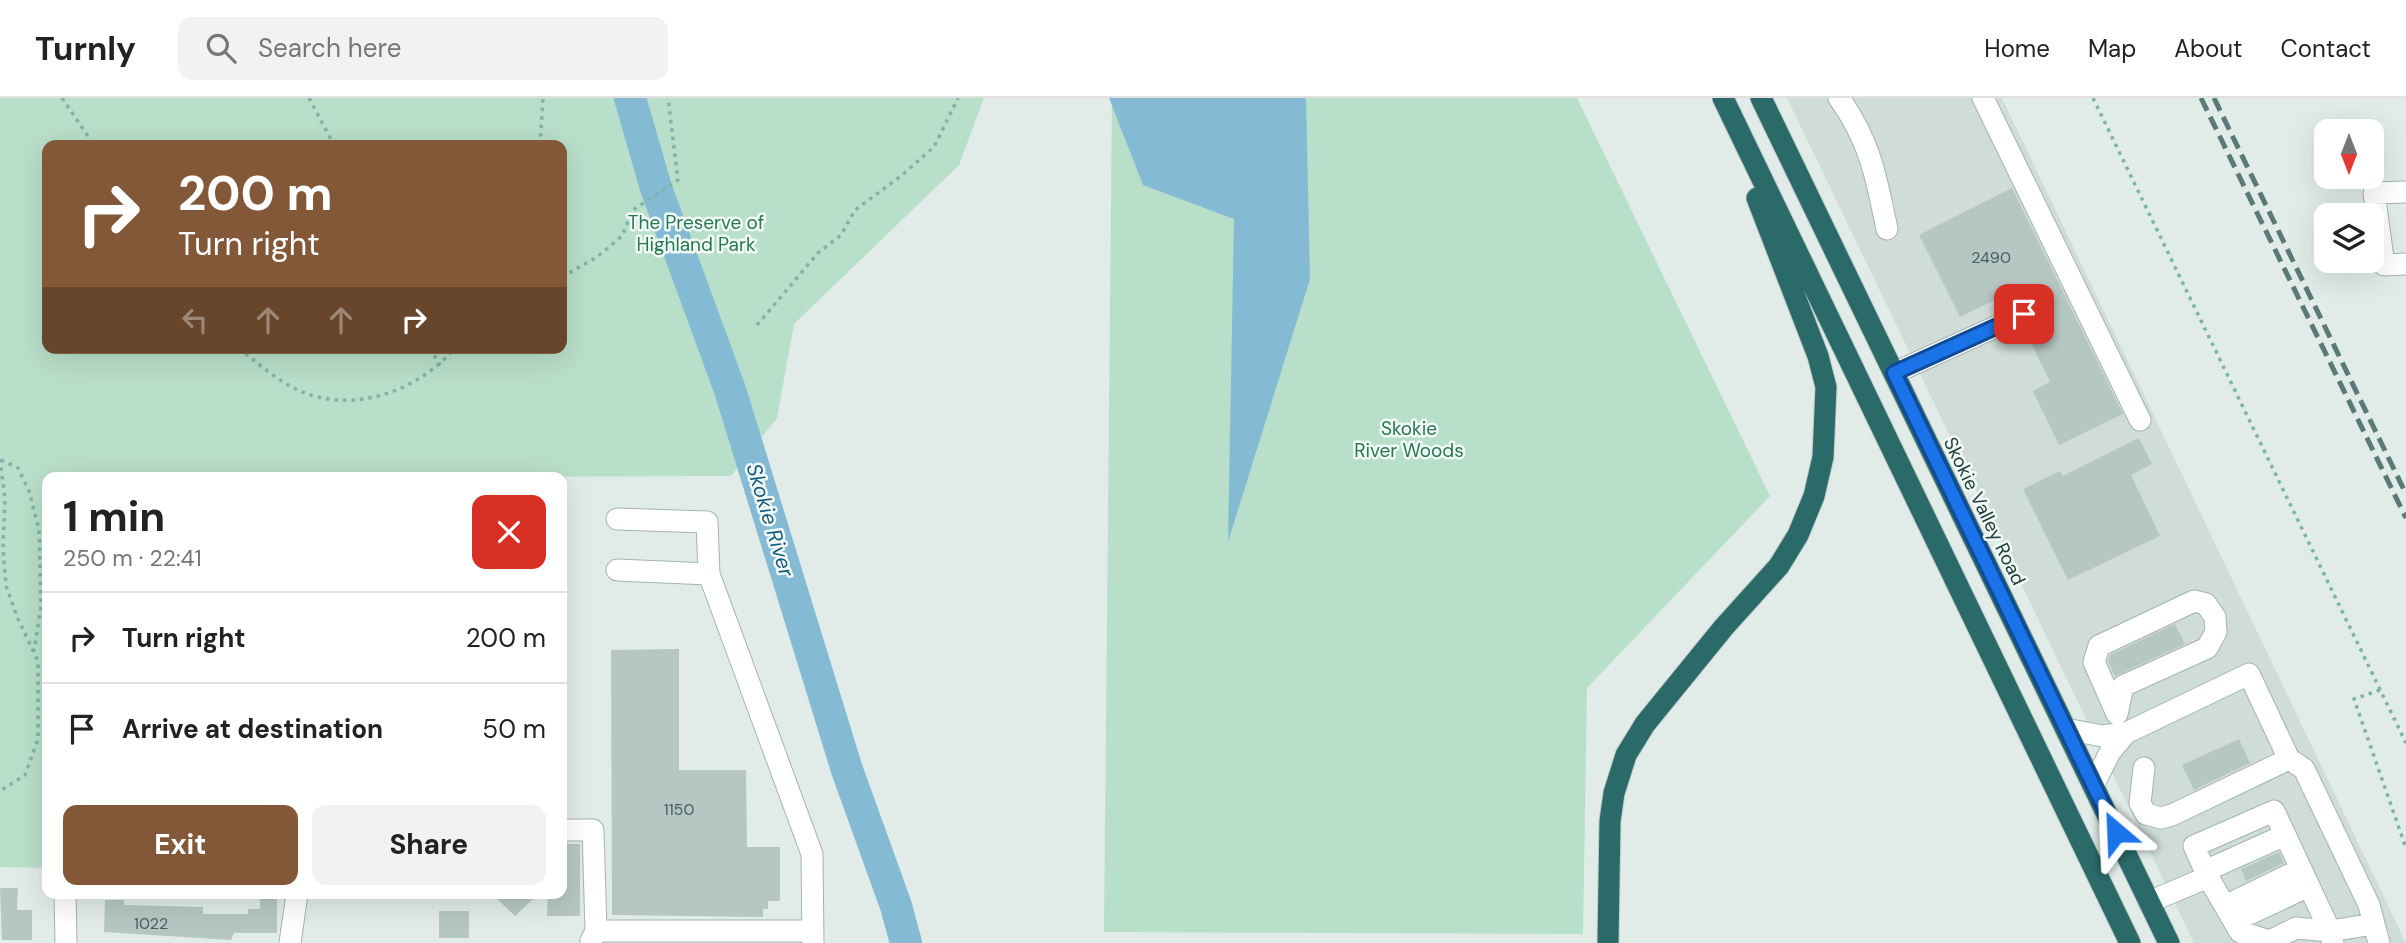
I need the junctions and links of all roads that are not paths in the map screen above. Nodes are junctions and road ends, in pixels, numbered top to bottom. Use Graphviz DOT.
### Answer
graph roads {
  1 [pos="1717,98"];
  2 [pos="1723,98"];
  3 [pos="1761,98"];
  4 [pos="1839,98"];
  5 [pos="1983,98"];
  6 [pos="2406,192"];
  7 [pos="1887,229"];
  8 [pos="2406,264"];
  9 [pos="2024,314"];
  10 [pos="1894,373"];
  11 [pos="2140,420"];
  12 [pos="617,519"];
  13 [pos="617,570"];
  14 [pos="709,574"];
  15 [pos="2121,723"];
  16 [pos="2066,729"];
  17 [pos="2289,759"];
  18 [pos="2144,768"];
  19 [pos="2093,786"];
  20 [pos="567,830"];
  21 [pos="2207,874"];
  22 [pos="2305,877"];
  23 [pos="65,899"];
  24 [pos="296,899"];
  25 [pos="2149,902"];
  26 [pos="2229,914"];
  27 [pos="2376,934"];
  28 [pos="593,937"];
  29 [pos="813,937"];
  30 [pos="2331,937"];
  31 [pos="66,943"];
  32 [pos="290,943"];
  33 [pos="1608,943"];
  34 [pos="2130,943"];
  35 [pos="2169,943"];
  1 -- 33 [label="highway"];
  2 -- 34 [label="highway"];
  3 -- 10 [label="highway, Skokie Valley Road"];
  4 -- 7 [label="street"];
  5 -- 11 [label="street"];
  6 -- 8 [label="street"];
  9 -- 10 [label="street"];
  10 -- 16 [label="highway, Skokie Valley Road"];
  12 -- 14 [label="street"];
  13 -- 14 [label="street"];
  14 -- 29 [label="street"];
  15 -- 15 [label="street"];
  15 -- 16 [label="street"];
  15 -- 17 [label="street"];
  15 -- 19 [label="street"];
  16 -- 19 [label="highway, Skokie Valley Road"];
  17 -- 18 [label="street"];
  17 -- 27 [label="street"];
  19 -- 25 [label="highway, Skokie Valley Road"];
  20 -- 28 [label="street"];
  21 -- 22 [label="street"];
  21 -- 25 [label="street"];
  21 -- 26 [label="street"];
  22 -- 26 [label="street"];
  22 -- 30 [label="street"];
  23 -- 31 [label="street"];
  24 -- 32 [label="street"];
  25 -- 35 [label="highway, Skokie Valley Road"];
  26 -- 30 [label="street"];
  27 -- 30 [label="street"];
  28 -- 29 [label="street"];
}
